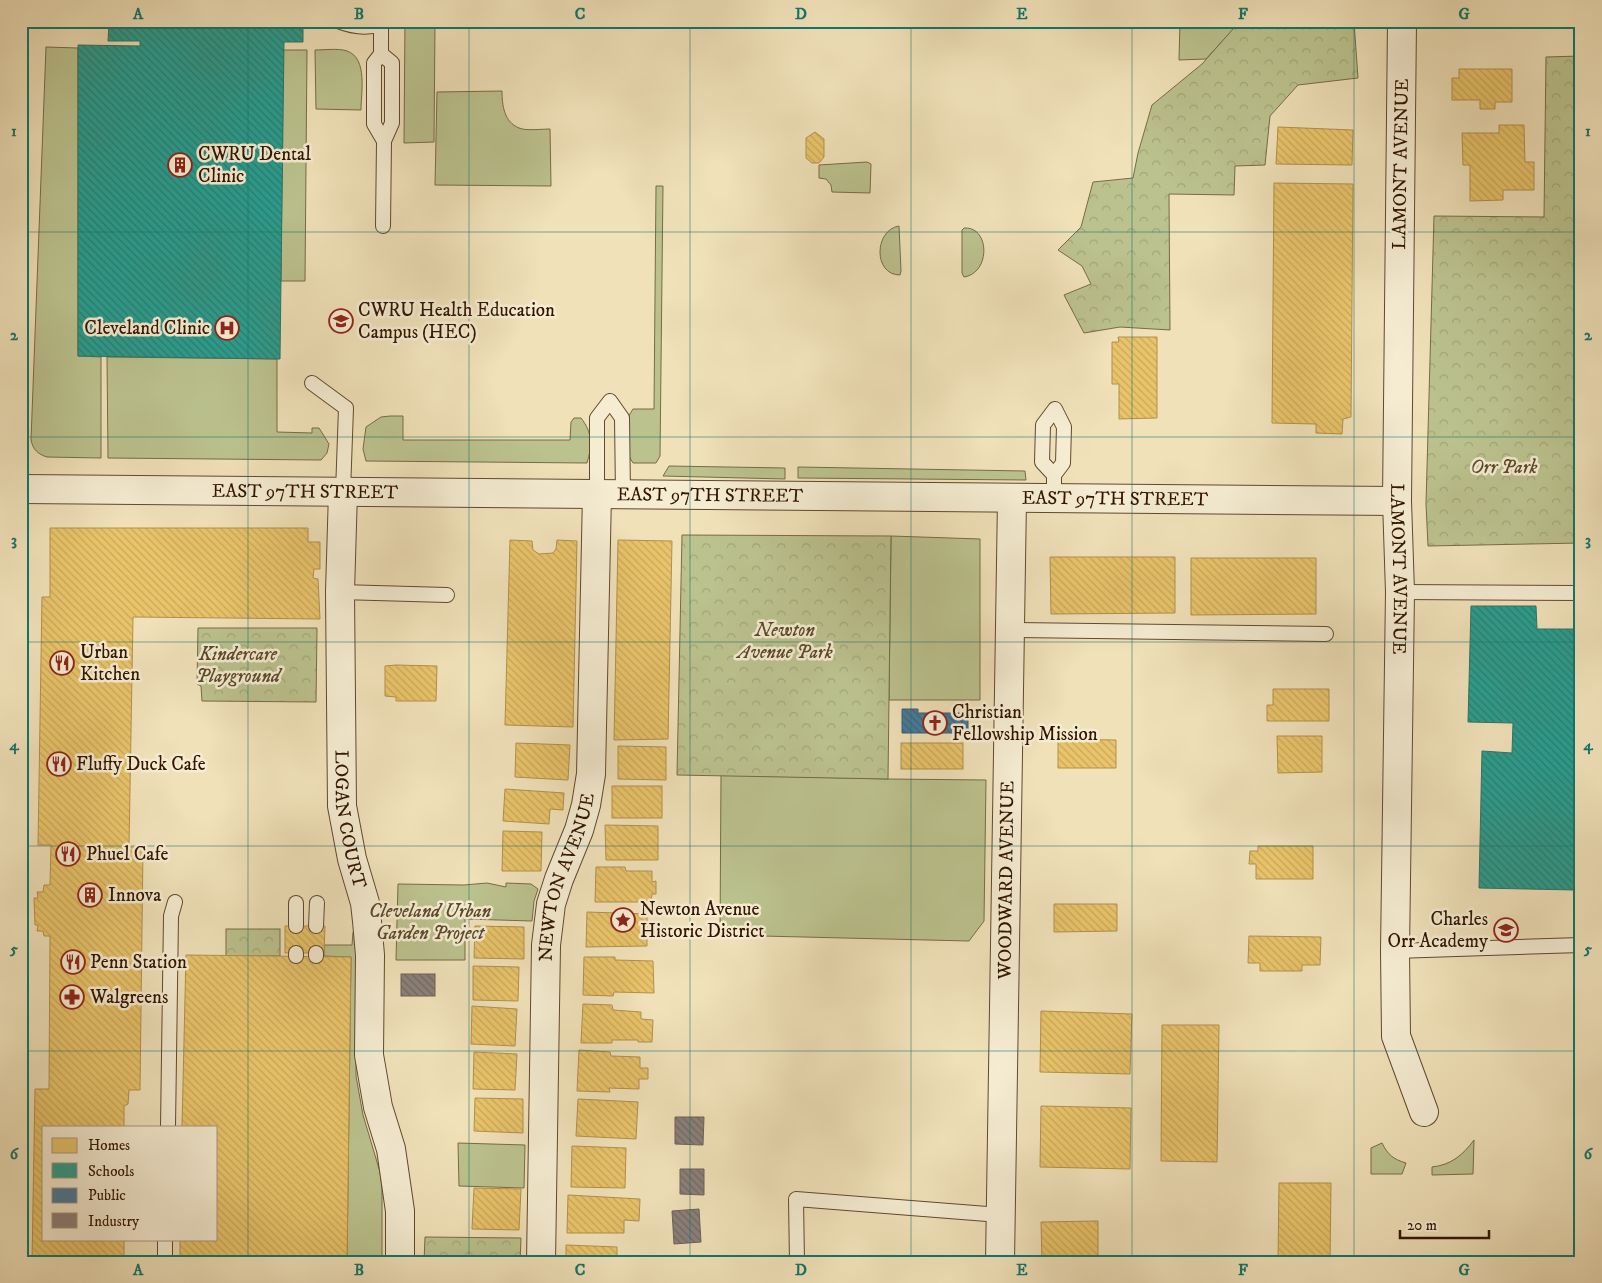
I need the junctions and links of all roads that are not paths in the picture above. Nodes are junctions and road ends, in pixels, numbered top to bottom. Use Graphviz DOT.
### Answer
graph roads {
  1 [pos="338,21"];
  2 [pos="1402,21"];
  3 [pos="382,23"];
  4 [pos="383,226"];
  5 [pos="312,383"];
  6 [pos="21,489"];
  7 [pos="343,492"];
  8 [pos="610,495"];
  9 [pos="1012,499"];
  10 [pos="1397,501"];
  11 [pos="340,592"];
  12 [pos="1400,592"];
  13 [pos="1581,593"];
  14 [pos="447,595"];
  15 [pos="1011,630"];
  16 [pos="1326,634"];
  17 [pos="175,902"];
  18 [pos="296,903"];
  19 [pos="316,903"];
  20 [pos="296,926"];
  21 [pos="316,926"];
  22 [pos="1581,945"];
  23 [pos="1395,951"];
  24 [pos="1424,1112"];
  25 [pos="168,1126"];
  26 [pos="1000,1215"];
  27 [pos="165,1240"];
  28 [pos="165,1262"];
  29 [pos="400,1262"];
  30 [pos="541,1262"];
  31 [pos="797,1262"];
  32 [pos="1000,1262"];
  1 -- 3 [label="lane"];
  2 -- 10 [label="street, LAMONT AVENUE"];
  3 -- 4 [label="lane"];
  5 -- 7 [label="lane"];
  6 -- 7 [label="street, EAST 97TH STREET"];
  7 -- 8 [label="street, EAST 97TH STREET"];
  7 -- 11 [label="street, LOGAN COURT"];
  8 -- 8 [label="lane"];
  8 -- 9 [label="street, EAST 97TH STREET"];
  8 -- 30 [label="street, NEWTON AVENUE"];
  9 -- 10 [label="street, EAST 97TH STREET"];
  9 -- 15 [label="street, WOODWARD AVENUE"];
  10 -- 12 [label="street, LAMONT AVENUE"];
  11 -- 14 [label="lane"];
  11 -- 29 [label="street, LOGAN COURT"];
  12 -- 13 [label="lane"];
  12 -- 23 [label="street, LAMONT AVENUE"];
  15 -- 16 [label="lane"];
  15 -- 26 [label="street, WOODWARD AVENUE"];
  17 -- 25 [label="lane"];
  18 -- 20 [label="lane"];
  19 -- 21 [label="lane"];
  22 -- 23 [label="lane"];
  23 -- 24 [label="street, LAMONT AVENUE"];
  26 -- 31 [label="lane"];
  26 -- 32 [label="street, WOODWARD AVENUE"];
  27 -- 28 [label="lane"];
}
